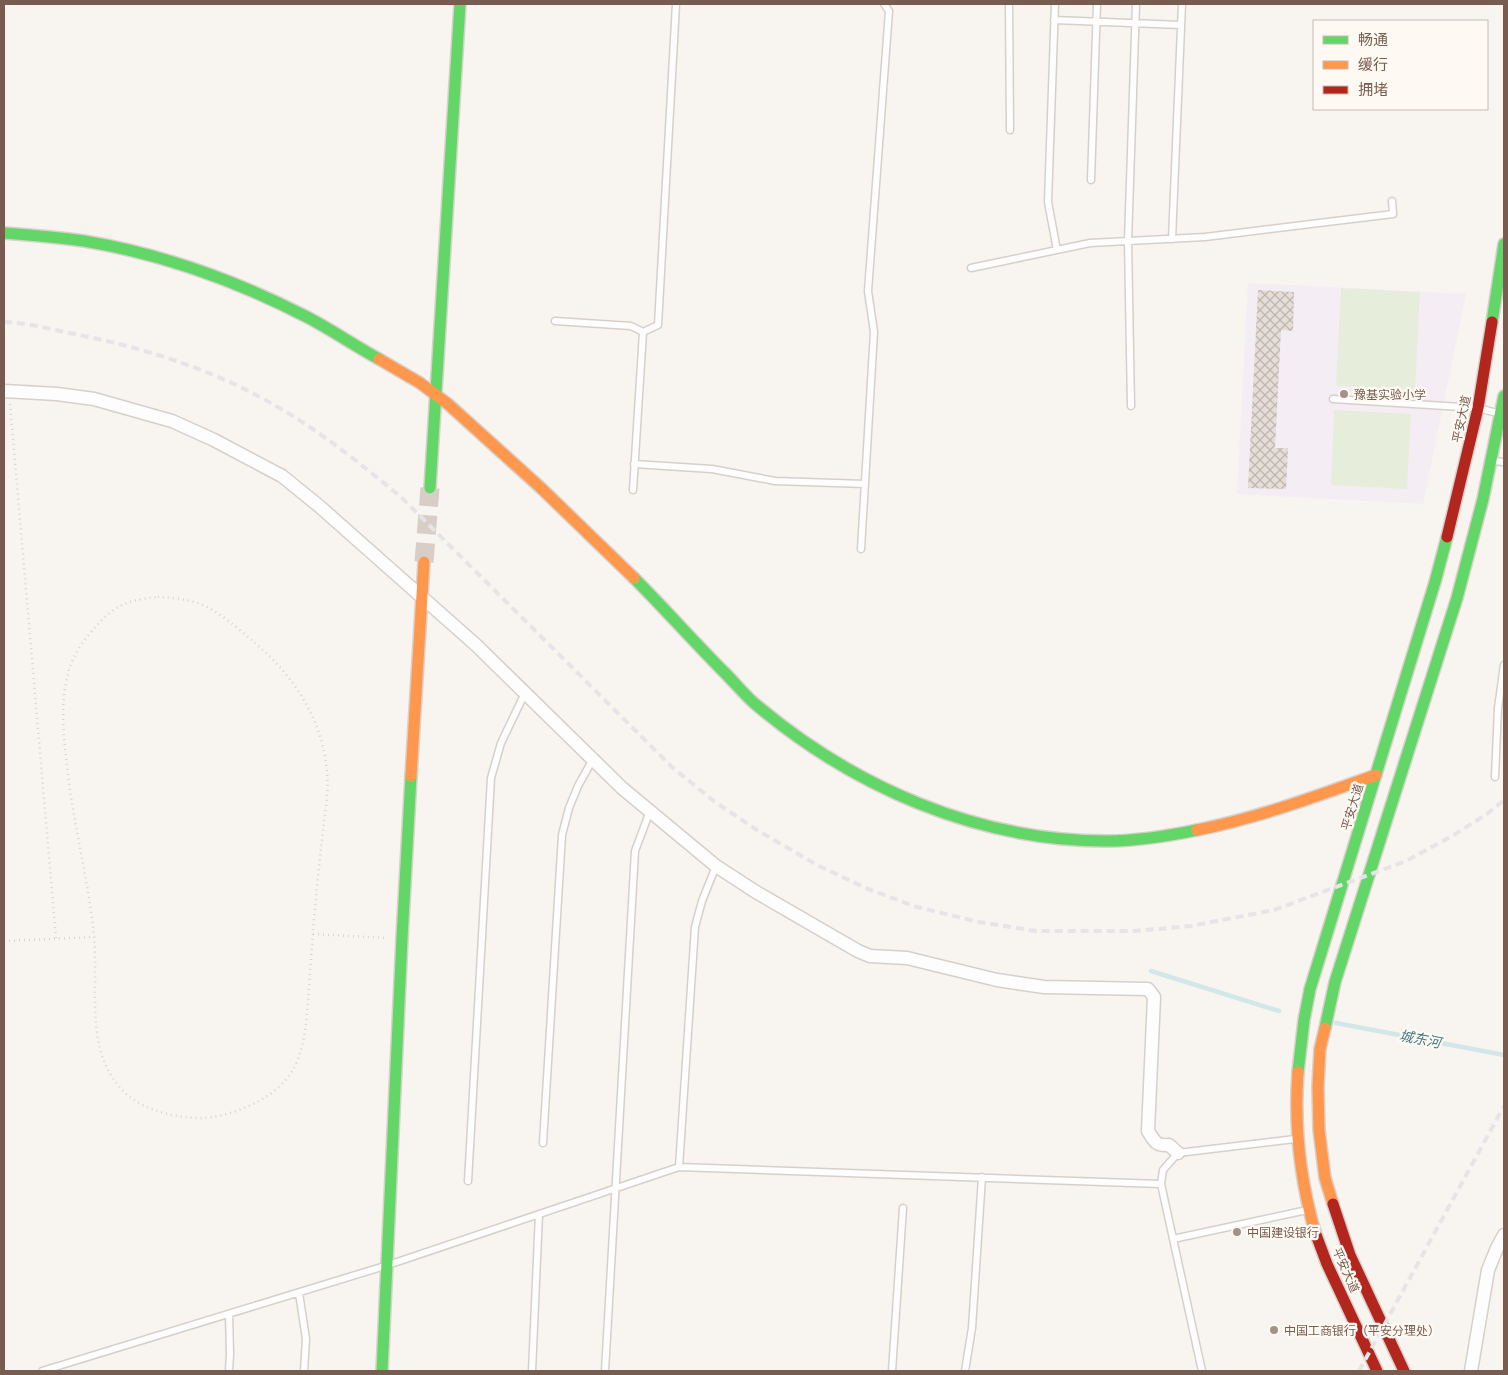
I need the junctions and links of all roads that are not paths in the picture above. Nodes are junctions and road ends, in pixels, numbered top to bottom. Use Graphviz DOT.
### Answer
graph roads {
  1 [pos="460,4"];
  2 [pos="676,4"];
  3 [pos="884,4"];
  4 [pos="1010,4"];
  5 [pos="1055,4"];
  6 [pos="1097,4"];
  7 [pos="1136,4"];
  8 [pos="1182,4"];
  9 [pos="1054,20"];
  10 [pos="1096,22"];
  11 [pos="1135,23"];
  12 [pos="1181,24"];
  13 [pos="1010,130"];
  14 [pos="1091,180"];
  15 [pos="1392,201"];
  16 [pos="4,233"];
  17 [pos="1172,239"];
  18 [pos="1128,241"];
  19 [pos="1504,244"];
  20 [pos="1057,250"];
  21 [pos="971,268"];
  22 [pos="555,321"];
  23 [pos="642,332"];
  24 [pos="6,390"];
  25 [pos="437,394"];
  26 [pos="1504,396"];
  27 [pos="1333,399"];
  28 [pos="1132,406"];
  29 [pos="1478,408"];
  30 [pos="1501,413"];
  31 [pos="1491,461"];
  32 [pos="1504,462"];
  33 [pos="634,464"];
  34 [pos="865,484"];
  35 [pos="430,488"];
  36 [pos="633,490"];
  37 [pos="862,549"];
  38 [pos="424,562"];
  39 [pos="423,598"];
  40 [pos="1504,665"];
  41 [pos="524,693"];
  42 [pos="593,759"];
  43 [pos="1376,775"];
  44 [pos="1495,777"];
  45 [pos="650,810"];
  46 [pos="716,866"];
  47 [pos="1296,1139"];
  48 [pos="543,1143"];
  49 [pos="1178,1153"];
  50 [pos="679,1167"];
  51 [pos="982,1177"];
  52 [pos="468,1181"];
  53 [pos="1161,1184"];
  54 [pos="616,1188"];
  55 [pos="903,1208"];
  56 [pos="1308,1210"];
  57 [pos="539,1214"];
  58 [pos="1504,1235"];
  59 [pos="1173,1239"];
  60 [pos="388,1265"];
  61 [pos="299,1293"];
  62 [pos="228,1314"];
  63 [pos="42,1371"];
  64 [pos="229,1371"];
  65 [pos="304,1371"];
  66 [pos="382,1371"];
  67 [pos="532,1371"];
  68 [pos="605,1371"];
  69 [pos="892,1371"];
  70 [pos="965,1371"];
  71 [pos="1202,1371"];
  72 [pos="1377,1371"];
  73 [pos="1404,1371"];
  74 [pos="1471,1371"];
  1 -- 25 [label="street"];
  2 -- 23 [label="lane"];
  3 -- 34 [label="lane"];
  4 -- 13 [label="lane"];
  5 -- 9 [label="lane"];
  6 -- 10 [label="lane"];
  7 -- 11 [label="lane"];
  8 -- 12 [label="lane"];
  9 -- 10 [label="lane"];
  9 -- 20 [label="lane"];
  10 -- 11 [label="lane"];
  10 -- 14 [label="lane"];
  11 -- 12 [label="lane"];
  11 -- 18 [label="lane"];
  12 -- 17 [label="lane"];
  15 -- 17 [label="lane"];
  16 -- 25 [label="street"];
  17 -- 18 [label="lane"];
  18 -- 20 [label="lane"];
  18 -- 28 [label="lane"];
  19 -- 29 [label="street, 平安大道"];
  20 -- 21 [label="lane"];
  22 -- 23 [label="lane"];
  23 -- 33 [label="lane"];
  24 -- 39 [label="street"];
  25 -- 35 [label="street"];
  25 -- 43 [label="street"];
  26 -- 30 [label="street, 平安大道"];
  27 -- 29 [label="lane"];
  29 -- 30 [label="lane"];
  29 -- 43 [label="street, 平安大道"];
  30 -- 31 [label="street, 平安大道"];
  31 -- 32 [label="lane"];
  31 -- 73 [label="street, 平安大道"];
  33 -- 34 [label="lane"];
  33 -- 36 [label="lane"];
  34 -- 37 [label="lane"];
  38 -- 39 [label="street"];
  39 -- 41 [label="street"];
  39 -- 60 [label="street"];
  40 -- 44 [label="lane"];
  41 -- 42 [label="street"];
  41 -- 52 [label="lane"];
  42 -- 45 [label="street"];
  42 -- 48 [label="lane"];
  43 -- 47 [label="street, 平安大道"];
  45 -- 46 [label="street"];
  45 -- 54 [label="lane"];
  46 -- 49 [label="street"];
  46 -- 50 [label="lane"];
  47 -- 49 [label="lane"];
  47 -- 56 [label="street, 平安大道"];
  49 -- 53 [label="lane"];
  50 -- 51 [label="lane"];
  50 -- 54 [label="lane"];
  51 -- 53 [label="lane"];
  51 -- 70 [label="lane"];
  53 -- 59 [label="lane"];
  54 -- 57 [label="lane"];
  54 -- 68 [label="lane"];
  55 -- 69 [label="lane"];
  56 -- 59 [label="lane"];
  56 -- 72 [label="street, 平安大道"];
  57 -- 60 [label="lane"];
  57 -- 67 [label="lane"];
  58 -- 74 [label="street"];
  59 -- 71 [label="lane"];
  60 -- 61 [label="lane"];
  60 -- 66 [label="street"];
  61 -- 62 [label="lane"];
  61 -- 65 [label="lane"];
  62 -- 63 [label="lane"];
  62 -- 64 [label="lane"];
}
